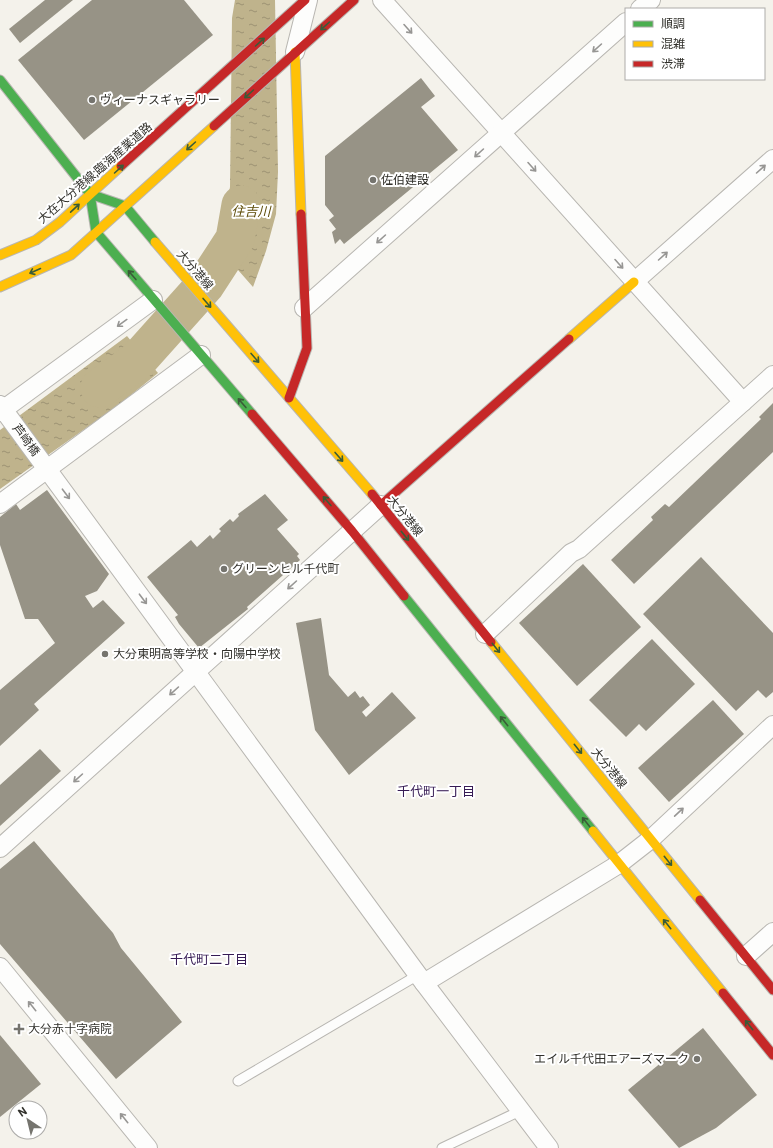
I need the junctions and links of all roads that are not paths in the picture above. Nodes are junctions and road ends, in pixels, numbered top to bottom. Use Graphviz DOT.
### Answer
graph roads {
  1 [pos="307,0"];
  2 [pos="354,0"];
  3 [pos="382,0"];
  4 [pos="651,0"];
  5 [pos="641,8"];
  6 [pos="625,23"];
  7 [pos="295,52"];
  8 [pos="0,80"];
  9 [pos="501,133"];
  10 [pos="773,159"];
  11 [pos="90,194"];
  12 [pos="125,206"];
  13 [pos="96,232"];
  14 [pos="0,255"];
  15 [pos="634,282"];
  16 [pos="0,287"];
  17 [pos="155,302"];
  18 [pos="304,308"];
  19 [pos="199,353"];
  20 [pos="773,375"];
  21 [pos="289,398"];
  22 [pos="743,402"];
  23 [pos="3,411"];
  24 [pos="45,466"];
  25 [pos="0,504"];
  26 [pos="381,505"];
  27 [pos="352,531"];
  28 [pos="485,634"];
  29 [pos="196,671"];
  30 [pos="773,725"];
  31 [pos="651,839"];
  32 [pos="0,848"];
  33 [pos="619,864"];
  34 [pos="773,932"];
  35 [pos="746,956"];
  36 [pos="0,967"];
  37 [pos="421,979"];
  38 [pos="773,990"];
  39 [pos="773,1056"];
  40 [pos="238,1081"];
  41 [pos="522,1110"];
  42 [pos="148,1148"];
  43 [pos="442,1148"];
  44 [pos="549,1148"];
  1 -- 7 [label="street"];
  11 -- 1 [label="main road, 大在大分港線;臨海産業道路, one-way"];
  2 -- 7 [label="main road, one-way"];
  3 -- 9 [label="street, one-way"];
  4 -- 5 [label="street"];
  6 -- 9 [label="street, one-way"];
  7 -- 12 [label="main road, one-way"];
  7 -- 18 [label="main road"];
  8 -- 11 [label="main road"];
  9 -- 15 [label="street, one-way"];
  9 -- 18 [label="street, one-way"];
  15 -- 10 [label="street, one-way"];
  11 -- 12 [label="main road"];
  11 -- 13 [label="main road"];
  14 -- 11 [label="main road, 大在大分港線;臨海産業道路, one-way"];
  12 -- 13 [label="main road"];
  12 -- 21 [label="main road, 大分港線, one-way"];
  13 -- 16 [label="main road, one-way"];
  17 -- 13 [label="main road, one-way"];
  15 -- 22 [label="street"];
  15 -- 26 [label="main road"];
  17 -- 19 [label="main road"];
  17 -- 23 [label="street, one-way"];
  18 -- 21 [label="main road"];
  19 -- 24 [label="street"];
  27 -- 19 [label="main road, one-way"];
  20 -- 22 [label="street"];
  21 -- 26 [label="main road, 大分港線, one-way"];
  22 -- 28 [label="street"];
  23 -- 24 [label="street, 芦崎橋"];
  24 -- 25 [label="street"];
  24 -- 29 [label="street, 芦崎橋, one-way"];
  26 -- 27 [label="street"];
  26 -- 28 [label="main road, 大分港線, one-way"];
  27 -- 29 [label="street, one-way"];
  33 -- 27 [label="main road, one-way"];
  28 -- 31 [label="main road, 大分港線, one-way"];
  29 -- 32 [label="street, one-way"];
  29 -- 37 [label="street, 芦崎橋"];
  31 -- 30 [label="street, one-way"];
  31 -- 33 [label="street"];
  31 -- 35 [label="main road, 大分港線, one-way"];
  33 -- 37 [label="street"];
  39 -- 33 [label="main road, one-way"];
  34 -- 35 [label="street"];
  35 -- 38 [label="main road, 大分港線"];
  42 -- 36 [label="street, one-way"];
  37 -- 40 [label="lane"];
  37 -- 41 [label="street, 芦崎橋"];
  41 -- 43 [label="lane"];
  41 -- 44 [label="street, 芦崎橋"];
}
